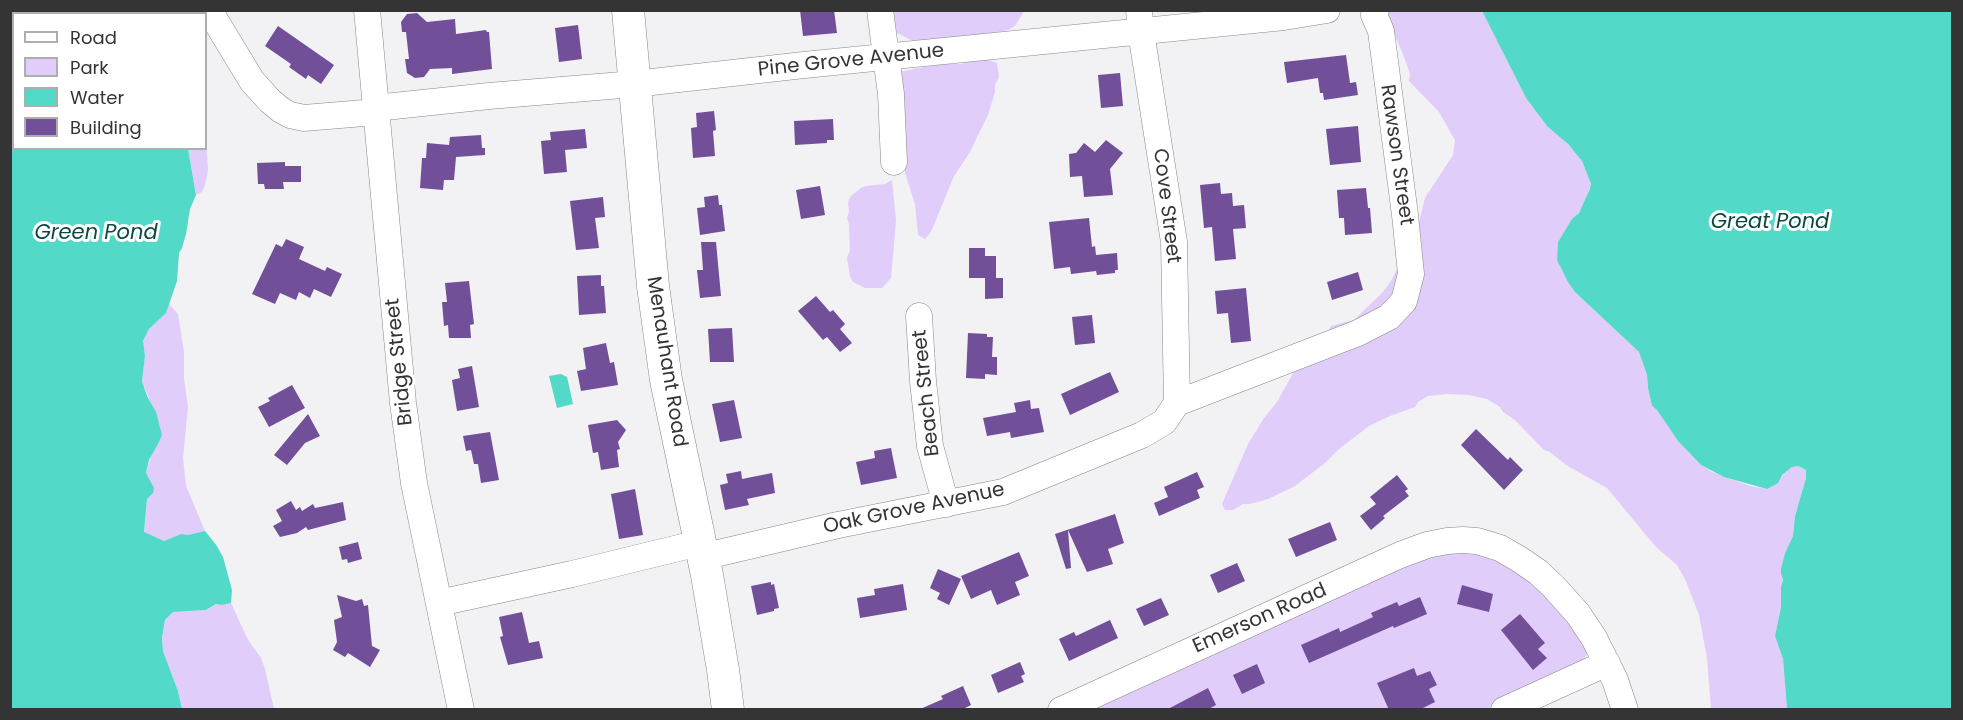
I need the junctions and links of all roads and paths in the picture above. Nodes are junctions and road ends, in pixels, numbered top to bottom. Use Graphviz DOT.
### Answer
graph roads {
  1 [pos="209,10"];
  2 [pos="367,10"];
  3 [pos="628,10"];
  4 [pos="880,10"];
  5 [pos="1327,10"];
  6 [pos="1374,12"];
  7 [pos="1140,21"];
  8 [pos="886,57"];
  9 [pos="634,84"];
  10 [pos="375,110"];
  11 [pos="894,162"];
  12 [pos="1404,301"];
  13 [pos="919,316"];
  14 [pos="1177,403"];
  15 [pos="946,504"];
  16 [pos="701,550"];
  17 [pos="439,603"];
  18 [pos="1607,663"];
  19 [pos="461,710"];
  20 [pos="728,710"];
  21 [pos="1060,710"];
  22 [pos="1504,710"];
  23 [pos="1625,710"];
  1 -- 10 [label="street, Pine Grove Avenue"];
  2 -- 10 [label="street, Bridge Street"];
  3 -- 9 [label="main road, Menauhant Road"];
  4 -- 8 [label="street"];
  5 -- 7 [label="street, Pine Grove Avenue"];
  6 -- 12 [label="street, Rawson Street"];
  7 -- 8 [label="street, Pine Grove Avenue"];
  7 -- 14 [label="street, Cove Street"];
  8 -- 9 [label="street, Pine Grove Avenue"];
  8 -- 11 [label="street"];
  9 -- 10 [label="street, Pine Grove Avenue"];
  9 -- 16 [label="main road, Menauhant Road"];
  10 -- 17 [label="street, Bridge Street"];
  12 -- 14 [label="street, Oak Grove Avenue"];
  13 -- 15 [label="street, Beach Street"];
  14 -- 15 [label="street, Oak Grove Avenue"];
  15 -- 16 [label="street, Oak Grove Avenue"];
  16 -- 17 [label="street, Oak Grove Avenue"];
  16 -- 20 [label="main road, Menauhant Road"];
  17 -- 19 [label="street, Bridge Street"];
  18 -- 21 [label="street, Emerson Road"];
  18 -- 22 [label="street"];
  18 -- 23 [label="street, Emerson Road"];
}
